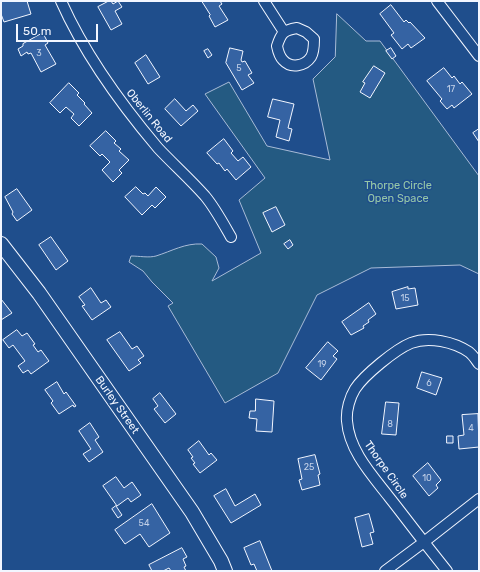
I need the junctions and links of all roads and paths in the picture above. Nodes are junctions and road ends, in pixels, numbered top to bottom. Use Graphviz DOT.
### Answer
graph roads {
  1 [pos="61,1"];
  2 [pos="264,1"];
  3 [pos="437,1"];
  4 [pos="284,32"];
  5 [pos="479,56"];
  6 [pos="231,237"];
  7 [pos="1,244"];
  8 [pos="479,364"];
  9 [pos="479,499"];
  10 [pos="424,542"];
  11 [pos="225,571"];
  12 [pos="385,571"];
  13 [pos="447,571"];
  1 -- 6 [label="street, Oberlin Road"];
  2 -- 4 [label="street"];
  3 -- 5 [label="street"];
  7 -- 11 [label="main road, Burley Street"];
  8 -- 10 [label="street, Thorpe Circle"];
  9 -- 10 [label="street"];
  10 -- 12 [label="street"];
  10 -- 13 [label="street, Thorpe Circle"];
}
